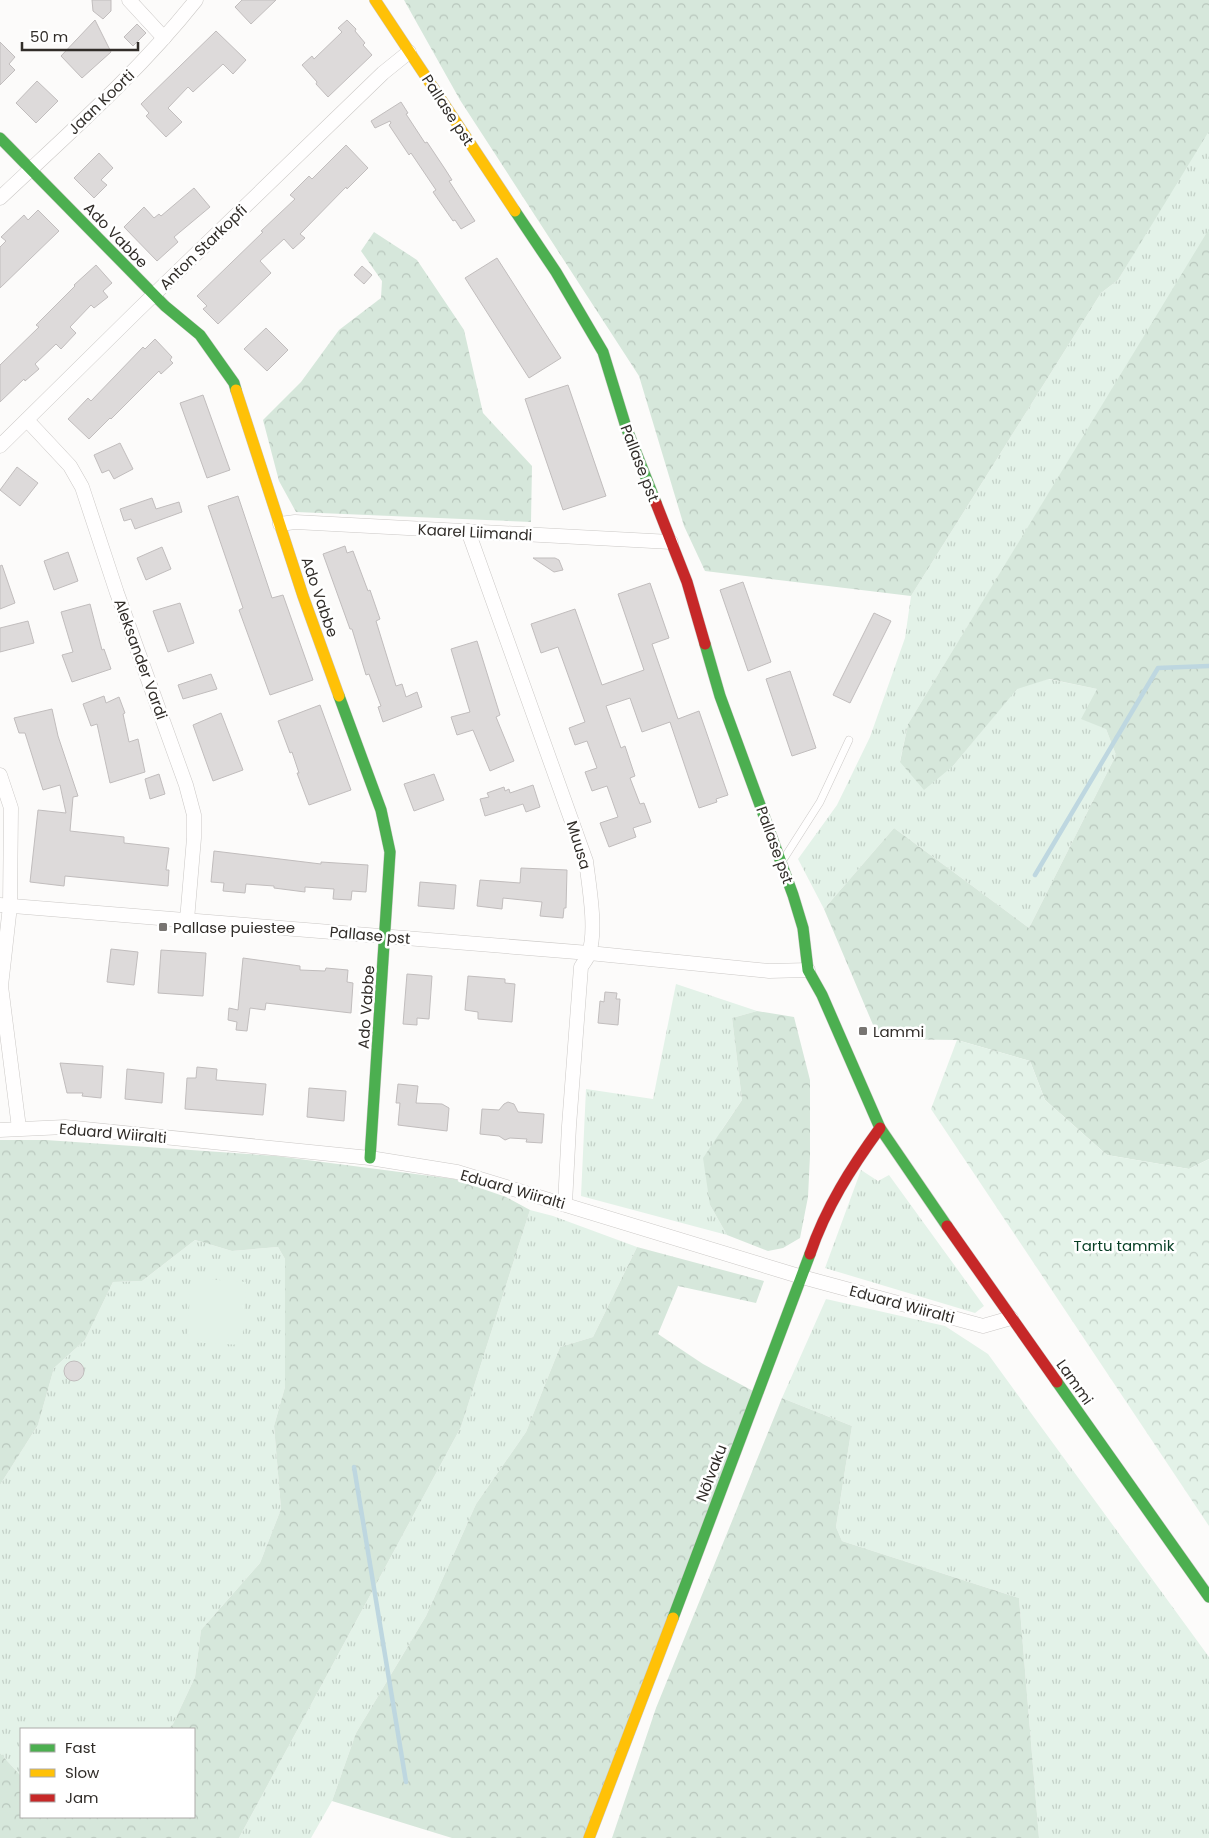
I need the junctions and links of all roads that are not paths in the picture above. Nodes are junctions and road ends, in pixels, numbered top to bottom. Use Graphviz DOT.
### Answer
graph roads {
  1 [pos="129,0"];
  2 [pos="196,0"];
  3 [pos="375,0"];
  4 [pos="164,38"];
  5 [pos="409,52"];
  6 [pos="0,138"];
  7 [pos="31,169"];
  8 [pos="0,198"];
  9 [pos="154,294"];
  10 [pos="27,420"];
  11 [pos="0,446"];
  12 [pos="280,524"];
  13 [pos="468,531"];
  14 [pos="671,542"];
  15 [pos="849,740"];
  16 [pos="0,775"];
  17 [pos="781,862"];
  18 [pos="5,905"];
  19 [pos="186,920"];
  20 [pos="385,936"];
  21 [pos="589,953"];
  22 [pos="808,970"];
  23 [pos="19,1128"];
  24 [pos="880,1128"];
  25 [pos="0,1130"];
  26 [pos="370,1158"];
  27 [pos="565,1204"];
  28 [pos="802,1277"];
  29 [pos="1011,1318"];
  30 [pos="1209,1597"];
  31 [pos="588,1838"];
  1 -- 4 [label="street"];
  2 -- 4 [label="street, Jaan Koorti"];
  3 -- 5 [label="street, Pallase pst"];
  4 -- 7 [label="street, Jaan Koorti"];
  5 -- 9 [label="street, Anton Starkopfi"];
  5 -- 14 [label="street, Pallase pst"];
  6 -- 7 [label="street, Ado Vabbe"];
  7 -- 8 [label="street, Jaan Koorti"];
  7 -- 9 [label="street, Ado Vabbe"];
  9 -- 10 [label="street, Anton Starkopfi"];
  9 -- 12 [label="street, Ado Vabbe"];
  10 -- 11 [label="street, Anton Starkopfi"];
  10 -- 19 [label="street, Aleksander Vardi"];
  12 -- 13 [label="street, Kaarel Liimandi"];
  12 -- 20 [label="street, Ado Vabbe"];
  13 -- 14 [label="street, Kaarel Liimandi"];
  13 -- 21 [label="street, Muusa"];
  14 -- 17 [label="street, Pallase pst"];
  15 -- 17 [label="lane"];
  16 -- 18 [label="street"];
  17 -- 22 [label="street, Pallase pst"];
  18 -- 19 [label="street, Pallase pst"];
  18 -- 23 [label="street"];
  19 -- 20 [label="street, Pallase pst"];
  20 -- 21 [label="street, Pallase pst"];
  20 -- 26 [label="street, Ado Vabbe"];
  21 -- 22 [label="street, Pallase pst"];
  21 -- 27 [label="street, Muusa"];
  22 -- 24 [label="street, Lammi"];
  23 -- 25 [label="street, Eduard Wiiralti"];
  23 -- 26 [label="street, Eduard Wiiralti"];
  24 -- 28 [label="street, Nõlvaku"];
  24 -- 29 [label="street, Lammi"];
  26 -- 27 [label="street, Eduard Wiiralti"];
  27 -- 28 [label="street, Eduard Wiiralti"];
  28 -- 29 [label="street, Eduard Wiiralti"];
  28 -- 31 [label="street, Nõlvaku"];
  29 -- 30 [label="street, Lammi"];
}
